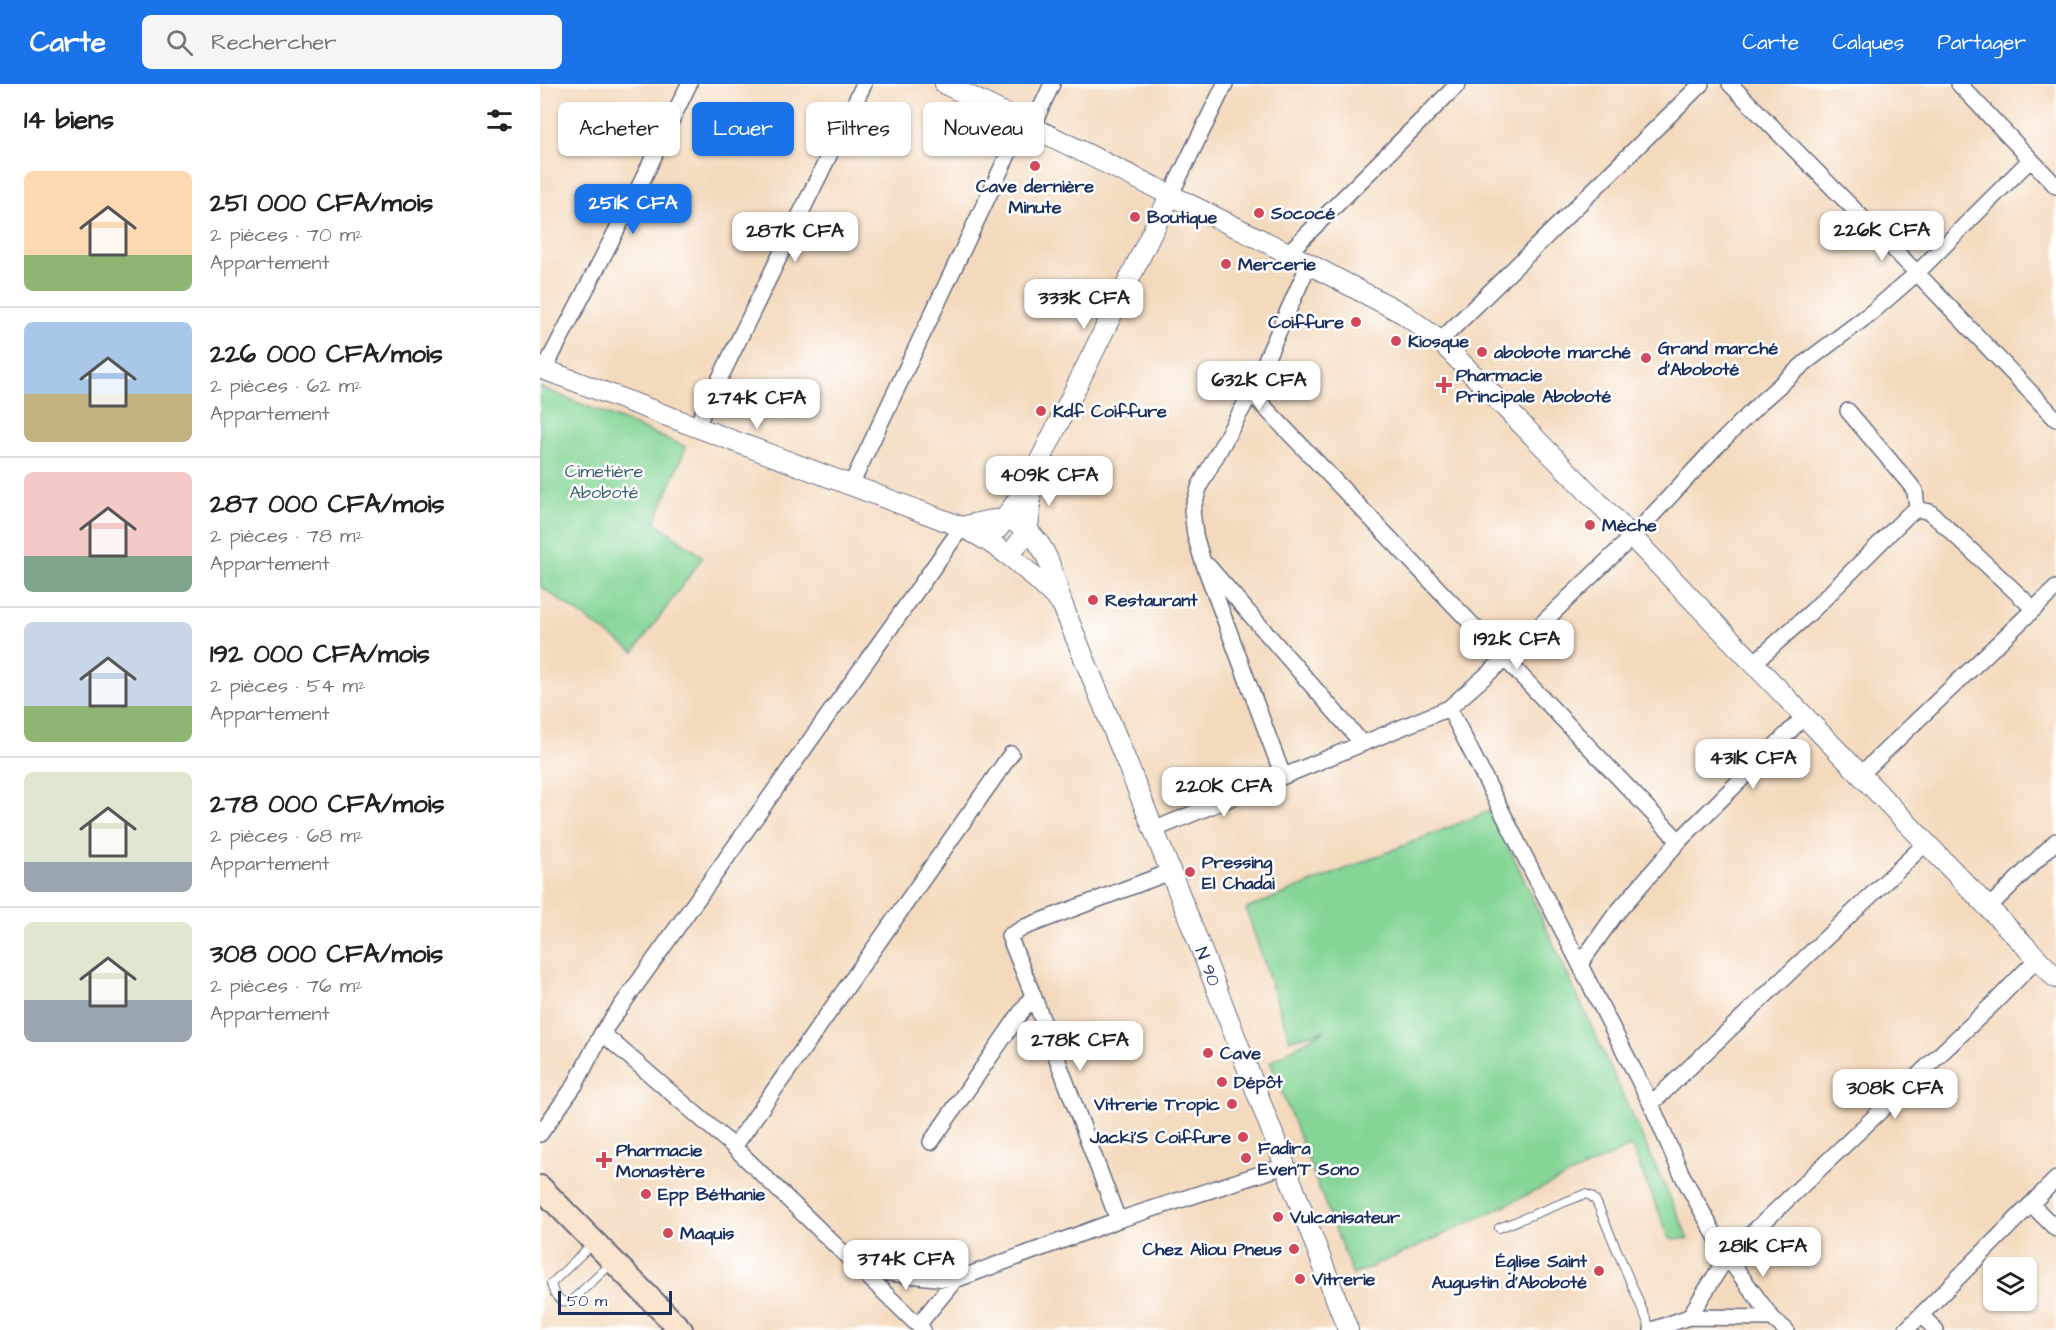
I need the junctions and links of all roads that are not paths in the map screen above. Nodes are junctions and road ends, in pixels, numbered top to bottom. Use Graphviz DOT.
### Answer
graph roads {
  1 [pos="689,84"];
  2 [pos="864,84"];
  3 [pos="945,84"];
  4 [pos="1052,84"];
  5 [pos="1225,84"];
  6 [pos="1458,84"];
  7 [pos="1701,84"];
  8 [pos="1730,84"];
  9 [pos="1959,84"];
  10 [pos="981,102"];
  11 [pos="1041,102"];
  12 [pos="1044,133"];
  13 [pos="1012,156"];
  14 [pos="2030,160"];
  15 [pos="2056,186"];
  16 [pos="1170,196"];
  17 [pos="1288,253"];
  18 [pos="1310,264"];
  19 [pos="1917,273"];
  20 [pos="1440,341"];
  21 [pos="542,369"];
  22 [pos="1251,393"];
  23 [pos="1848,411"];
  24 [pos="2056,419"];
  25 [pos="696,427"];
  26 [pos="1030,481"];
  27 [pos="850,485"];
  28 [pos="1917,509"];
  29 [pos="1004,519"];
  30 [pos="962,527"];
  31 [pos="1027,531"];
  32 [pos="1632,537"];
  33 [pos="1001,549"];
  34 [pos="1202,560"];
  35 [pos="2056,588"];
  36 [pos="1062,604"];
  37 [pos="2034,609"];
  38 [pos="1506,658"];
  39 [pos="1754,663"];
  40 [pos="1449,708"];
  41 [pos="1804,717"];
  42 [pos="1362,743"];
  43 [pos="1011,754"];
  44 [pos="1860,775"];
  45 [pos="1282,776"];
  46 [pos="1153,830"];
  47 [pos="1679,841"];
  48 [pos="2056,841"];
  49 [pos="1926,843"];
  50 [pos="1170,872"];
  51 [pos="1989,907"];
  52 [pos="2038,958"];
  53 [pos="1580,964"];
  54 [pos="2056,978"];
  55 [pos="1033,995"];
  56 [pos="602,1033"];
  57 [pos="1651,1104"];
  58 [pos="540,1134"];
  59 [pos="931,1142"];
  60 [pos="734,1147"];
  61 [pos="1285,1166"];
  62 [pos="2056,1179"];
  63 [pos="540,1187"];
  64 [pos="2031,1204"];
  65 [pos="1118,1220"];
  66 [pos="1499,1228"];
  67 [pos="2056,1228"];
  68 [pos="594,1242"];
  69 [pos="1727,1257"];
  70 [pos="614,1261"];
  71 [pos="861,1270"];
  72 [pos="955,1280"];
  73 [pos="1921,1315"];
  74 [pos="1689,1317"];
  75 [pos="1772,1318"];
  76 [pos="920,1328"];
  77 [pos="681,1330"];
  78 [pos="1348,1330"];
  79 [pos="1651,1330"];
  80 [pos="1786,1330"];
  81 [pos="1906,1330"];
  82 [pos="1936,1330"];
  1 -- 21 [label="street"];
  2 -- 25 [label="street"];
  3 -- 10 [label="street"];
  4 -- 11 [label="street"];
  5 -- 16 [label="street"];
  6 -- 17 [label="street"];
  7 -- 20 [label="street"];
  8 -- 19 [label="street"];
  9 -- 14 [label="street"];
  12 -- 16 [label="street"];
  13 -- 27 [label="street"];
  14 -- 15 [label="street"];
  14 -- 19 [label="street"];
  16 -- 17 [label="street"];
  16 -- 26 [label="street"];
  17 -- 18 [label="street"];
  18 -- 20 [label="street"];
  18 -- 22 [label="street"];
  19 -- 24 [label="street"];
  19 -- 32 [label="street"];
  20 -- 32 [label="street"];
  21 -- 25 [label="street, N 90"];
  22 -- 34 [label="street"];
  22 -- 38 [label="street"];
  23 -- 28 [label="street"];
  25 -- 27 [label="street, N 90"];
  26 -- 29 [label="street"];
  26 -- 31 [label="street"];
  27 -- 30 [label="street, N 90"];
  28 -- 37 [label="street"];
  28 -- 39 [label="street"];
  29 -- 30 [label="street"];
  29 -- 31 [label="street, N 90"];
  29 -- 33 [label="street"];
  30 -- 33 [label="street, N 90"];
  30 -- 56 [label="street"];
  31 -- 33 [label="street"];
  31 -- 36 [label="street, N 90"];
  32 -- 38 [label="street"];
  32 -- 39 [label="street"];
  33 -- 36 [label="street, N 90"];
  34 -- 42 [label="street"];
  34 -- 45 [label="street"];
  35 -- 37 [label="street"];
  36 -- 46 [label="street, N 90"];
  37 -- 44 [label="street"];
  38 -- 40 [label="street"];
  38 -- 47 [label="street"];
  39 -- 41 [label="street"];
  40 -- 42 [label="street"];
  40 -- 53 [label="street"];
  41 -- 44 [label="street"];
  41 -- 47 [label="street"];
  42 -- 45 [label="street"];
  43 -- 60 [label="street"];
  44 -- 49 [label="street"];
  45 -- 46 [label="street"];
  46 -- 50 [label="street, N 90"];
  47 -- 53 [label="street"];
  48 -- 51 [label="street"];
  49 -- 51 [label="street"];
  49 -- 57 [label="street"];
  50 -- 55 [label="street"];
  50 -- 61 [label="street, N 90"];
  51 -- 52 [label="street"];
  52 -- 54 [label="street"];
  52 -- 69 [label="street"];
  53 -- 57 [label="street"];
  55 -- 59 [label="street"];
  55 -- 65 [label="street"];
  56 -- 58 [label="street"];
  56 -- 60 [label="street"];
  57 -- 69 [label="street"];
  60 -- 71 [label="street"];
  61 -- 65 [label="street"];
  61 -- 78 [label="street, N 90"];
  62 -- 64 [label="street"];
  63 -- 68 [label="main road"];
  64 -- 67 [label="street"];
  64 -- 73 [label="street"];
  65 -- 72 [label="street"];
  66 -- 79 [label="lane"];
  68 -- 70 [label="main road"];
  68 -- 70 [label="lane"];
  69 -- 74 [label="street"];
  69 -- 75 [label="street"];
  70 -- 77 [label="main road"];
  71 -- 72 [label="street"];
  71 -- 76 [label="street"];
  72 -- 76 [label="street"];
  73 -- 81 [label="street"];
  73 -- 82 [label="street"];
  74 -- 75 [label="street"];
  74 -- 79 [label="street"];
  75 -- 80 [label="street"];
}
